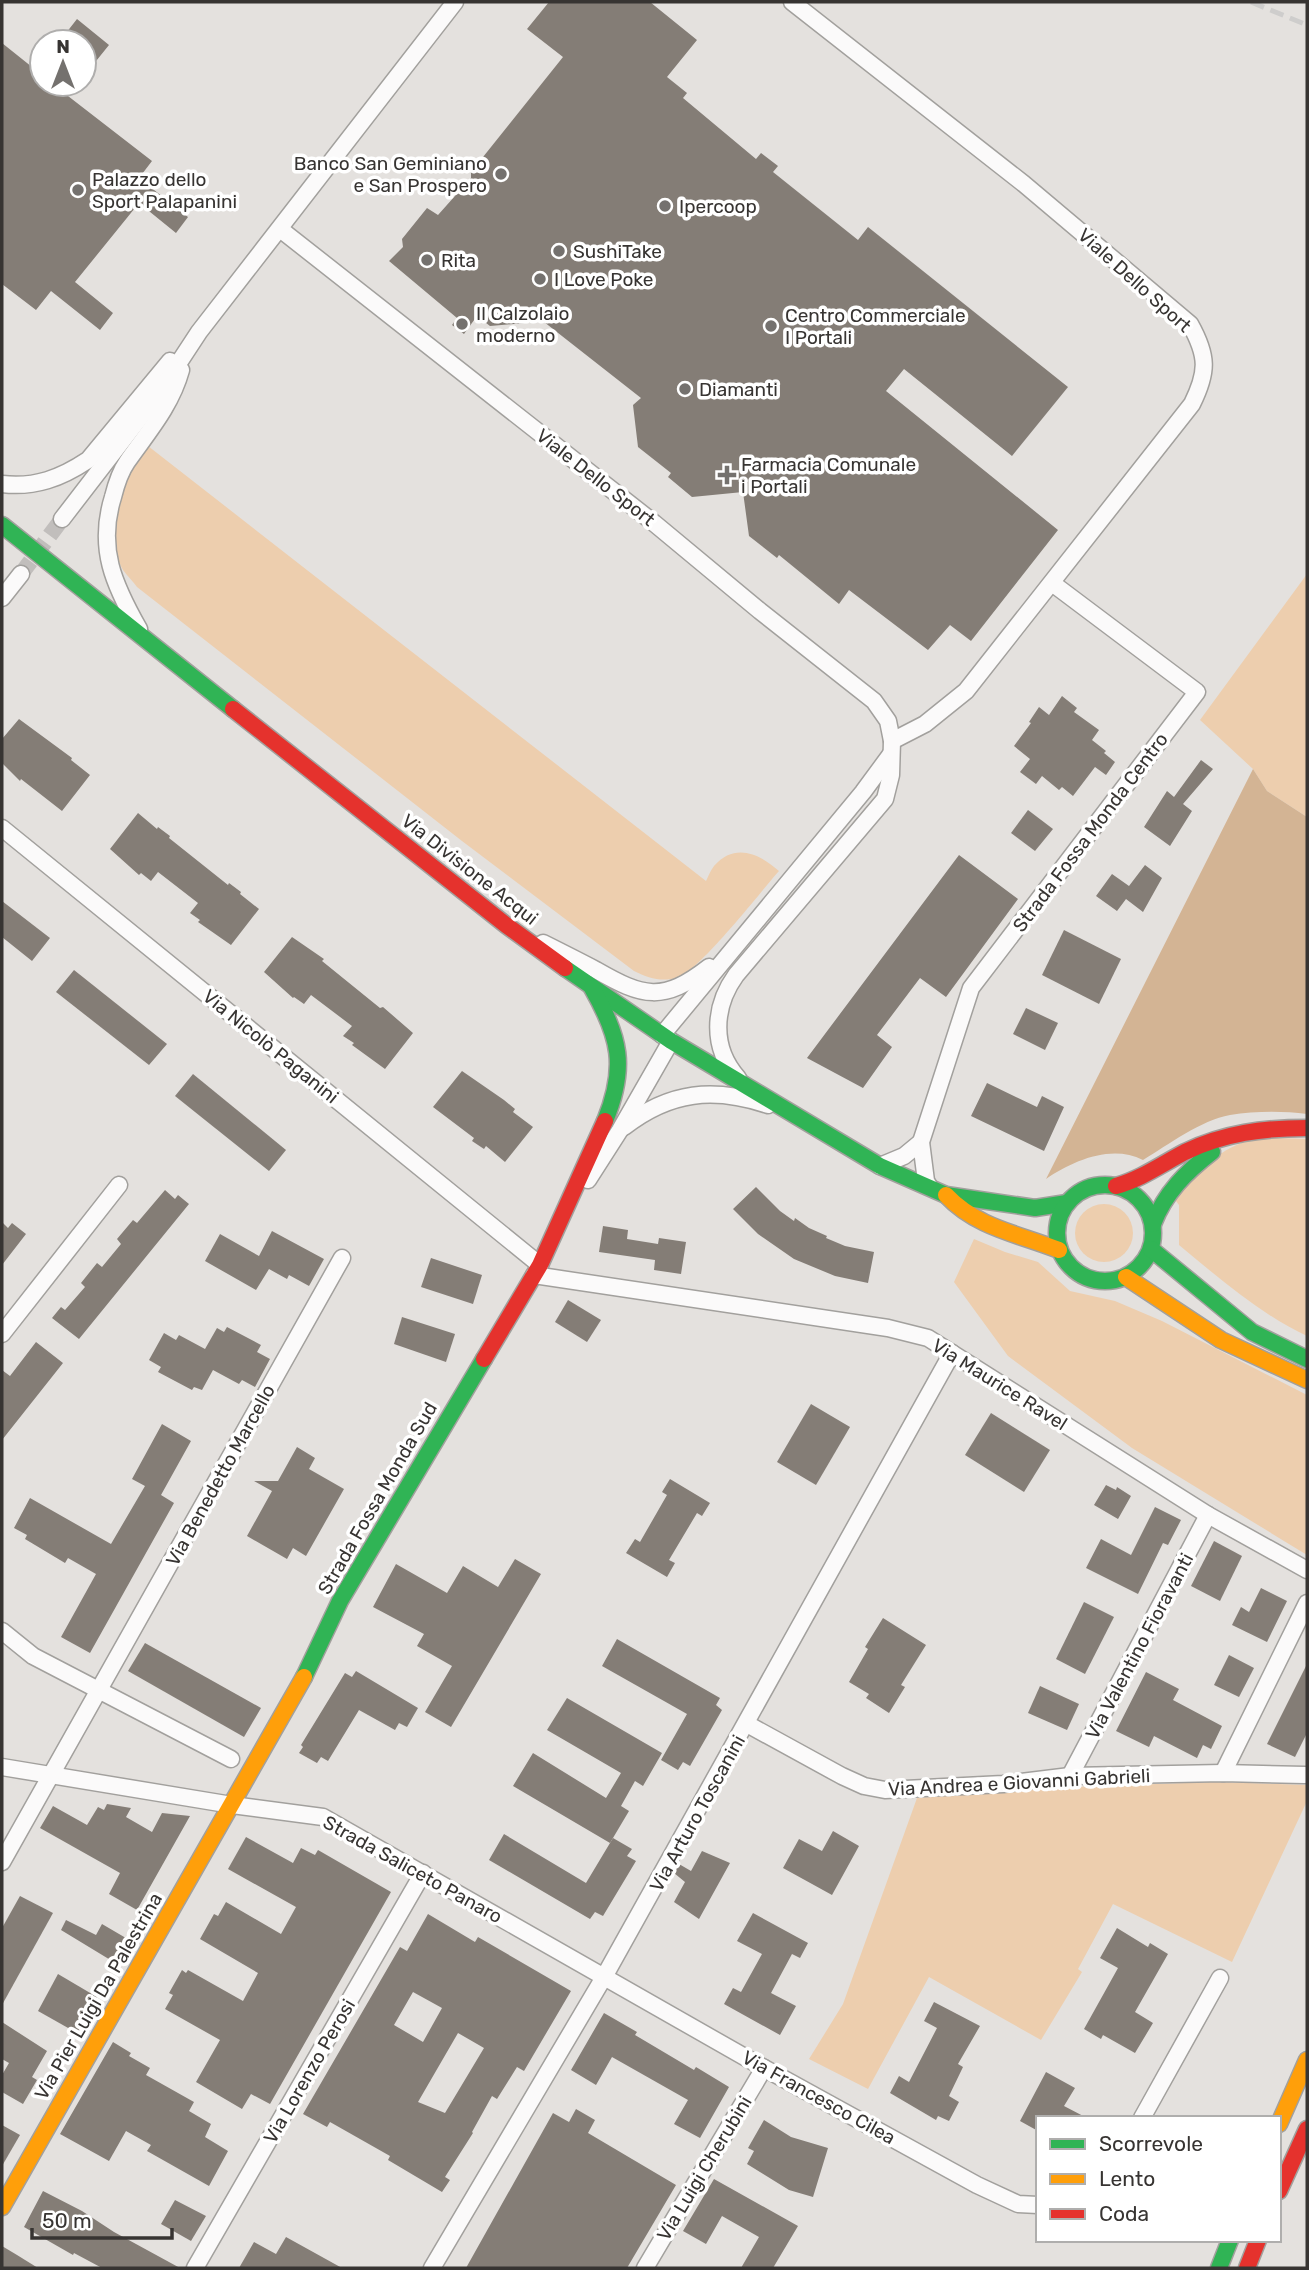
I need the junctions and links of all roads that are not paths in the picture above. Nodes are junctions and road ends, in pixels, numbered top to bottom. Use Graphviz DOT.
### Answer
graph roads {
  1 [pos="455,2"];
  2 [pos="792,2"];
  3 [pos="281,229"];
  4 [pos="199,332"];
  5 [pos="187,350"];
  6 [pos="2,484"];
  7 [pos="62,519"];
  8 [pos="2,526"];
  9 [pos="2,538"];
  10 [pos="47,562"];
  11 [pos="21,573"];
  12 [pos="1052,583"];
  13 [pos="2,598"];
  14 [pos="143,638"];
  15 [pos="892,747"];
  16 [pos="2,828"];
  17 [pos="506,925"];
  18 [pos="733,948"];
  19 [pos="592,988"];
  20 [pos="666,1038"];
  21 [pos="750,1090"];
  22 [pos="787,1112"];
  23 [pos="1307,1128"];
  24 [pos="620,1130"];
  25 [pos="1240,1131"];
  26 [pos="921,1142"];
  27 [pos="880,1166"];
  28 [pos="119,1185"];
  29 [pos="929,1186"];
  30 [pos="1116,1186"];
  31 [pos="946,1195"];
  32 [pos="1067,1203"];
  33 [pos="565,1216"];
  34 [pos="1153,1224"];
  35 [pos="1151,1249"];
  36 [pos="1059,1250"];
  37 [pos="342,1258"];
  38 [pos="537,1270"];
  39 [pos="1126,1277"];
  40 [pos="5,1322"];
  41 [pos="952,1353"];
  42 [pos="1307,1359"];
  43 [pos="1307,1380"];
  44 [pos="1208,1515"];
  45 [pos="1307,1570"];
  46 [pos="1307,1604"];
  47 [pos="2,1631"];
  48 [pos="98,1692"];
  49 [pos="747,1724"];
  50 [pos="231,1759"];
  51 [pos="2,1766"];
  52 [pos="1223,1773"];
  53 [pos="52,1774"];
  54 [pos="1305,1775"];
  55 [pos="1070,1776"];
  56 [pos="232,1805"];
  57 [pos="2,1862"];
  58 [pos="423,1873"];
  59 [pos="604,1977"];
  60 [pos="1220,1978"];
  61 [pos="1307,2060"];
  62 [pos="764,2068"];
  63 [pos="1143,2116"];
  64 [pos="1281,2119"];
  65 [pos="1307,2129"];
  66 [pos="1281,2187"];
  67 [pos="1036,2206"];
  68 [pos="2,2207"];
  69 [pos="1229,2242"];
  70 [pos="1257,2242"];
  71 [pos="195,2268"];
  72 [pos="432,2268"];
  73 [pos="645,2268"];
  74 [pos="1219,2268"];
  75 [pos="1247,2268"];
  1 -- 3 [label="street"];
  2 -- 12 [label="street, Viale Dello Sport"];
  3 -- 4 [label="street"];
  3 -- 15 [label="street, Viale Dello Sport"];
  4 -- 5 [label="street"];
  4 -- 6 [label="street"];
  5 -- 7 [label="street"];
  5 -- 14 [label="street"];
  8 -- 10 [label="main road, Via Divisione Acqui"];
  9 -- 10 [label="street"];
  10 -- 14 [label="main road, Via Divisione Acqui"];
  11 -- 13 [label="street"];
  12 -- 15 [label="street, Viale Dello Sport"];
  12 -- 26 [label="street, Strada Fossa Monda Centro"];
  14 -- 17 [label="main road, Via Divisione Acqui"];
  15 -- 18 [label="street, Viale Dello Sport"];
  15 -- 21 [label="street, Viale Dello Sport"];
  16 -- 38 [label="street, Via Nicolò Paganini"];
  17 -- 18 [label="street, Viale Dello Sport"];
  17 -- 19 [label="main road, Via Divisione Acqui"];
  18 -- 20 [label="street, Viale Dello Sport"];
  19 -- 20 [label="main road, Via Divisione Acqui"];
  19 -- 33 [label="main road, Strada Fossa Monda Sud"];
  20 -- 21 [label="main road, Via Divisione Acqui"];
  20 -- 24 [label="street, Strada Fossa Monda Sud"];
  21 -- 22 [label="main road, Via Divisione Acqui"];
  22 -- 24 [label="street"];
  22 -- 27 [label="main road, Via Divisione Acqui"];
  23 -- 25 [label="main road"];
  24 -- 33 [label="street, Strada Fossa Monda Sud"];
  25 -- 30 [label="main road"];
  25 -- 34 [label="main road"];
  26 -- 27 [label="street"];
  26 -- 29 [label="street, Strada Fossa Monda Centro"];
  27 -- 29 [label="main road, Via Divisione Acqui"];
  28 -- 40 [label="street"];
  29 -- 31 [label="main road, Via Divisione Acqui"];
  30 -- 32 [label="main road"];
  30 -- 34 [label="main road"];
  31 -- 32 [label="main road, Via Divisione Acqui"];
  31 -- 36 [label="main road, Via Divisione Acqui"];
  32 -- 36 [label="main road"];
  33 -- 38 [label="main road, Strada Fossa Monda Sud"];
  34 -- 35 [label="main road"];
  35 -- 39 [label="main road"];
  35 -- 42 [label="main road"];
  36 -- 39 [label="main road"];
  37 -- 48 [label="street, Via Benedetto Marcello"];
  38 -- 41 [label="street, Via Maurice Ravel"];
  38 -- 56 [label="main road, Strada Fossa Monda Sud"];
  39 -- 43 [label="main road"];
  41 -- 44 [label="street, Via Maurice Ravel"];
  41 -- 49 [label="street, Via Arturo Toscanini"];
  44 -- 45 [label="street, Via Maurice Ravel"];
  44 -- 55 [label="street, Via Valentino Fioravanti"];
  46 -- 52 [label="street"];
  47 -- 48 [label="street"];
  48 -- 50 [label="street"];
  48 -- 53 [label="street, Via Benedetto Marcello"];
  49 -- 55 [label="street, Via Andrea e Giovanni Gabrieli"];
  49 -- 59 [label="street, Via Arturo Toscanini"];
  51 -- 53 [label="street, Strada Saliceto Panaro"];
  52 -- 54 [label="street, Via Andrea e Giovanni Gabrieli"];
  52 -- 55 [label="street, Via Andrea e Giovanni Gabrieli"];
  53 -- 56 [label="street, Strada Saliceto Panaro"];
  53 -- 57 [label="street, Via Benedetto Marcello"];
  56 -- 58 [label="street, Strada Saliceto Panaro"];
  56 -- 68 [label="main road, Via Pier Luigi Da Palestrina"];
  58 -- 59 [label="street, Strada Saliceto Panaro"];
  58 -- 71 [label="street, Via Lorenzo Perosi"];
  59 -- 62 [label="street, Via Francesco Cilea"];
  59 -- 72 [label="street, Via Arturo Toscanini"];
  60 -- 63 [label="street"];
  61 -- 64 [label="main road"];
  62 -- 67 [label="street, Via Francesco Cilea"];
  62 -- 73 [label="street, Via Luigi Cherubini"];
  65 -- 66 [label="main road"];
  69 -- 74 [label="main road"];
  70 -- 75 [label="main road"];
}
